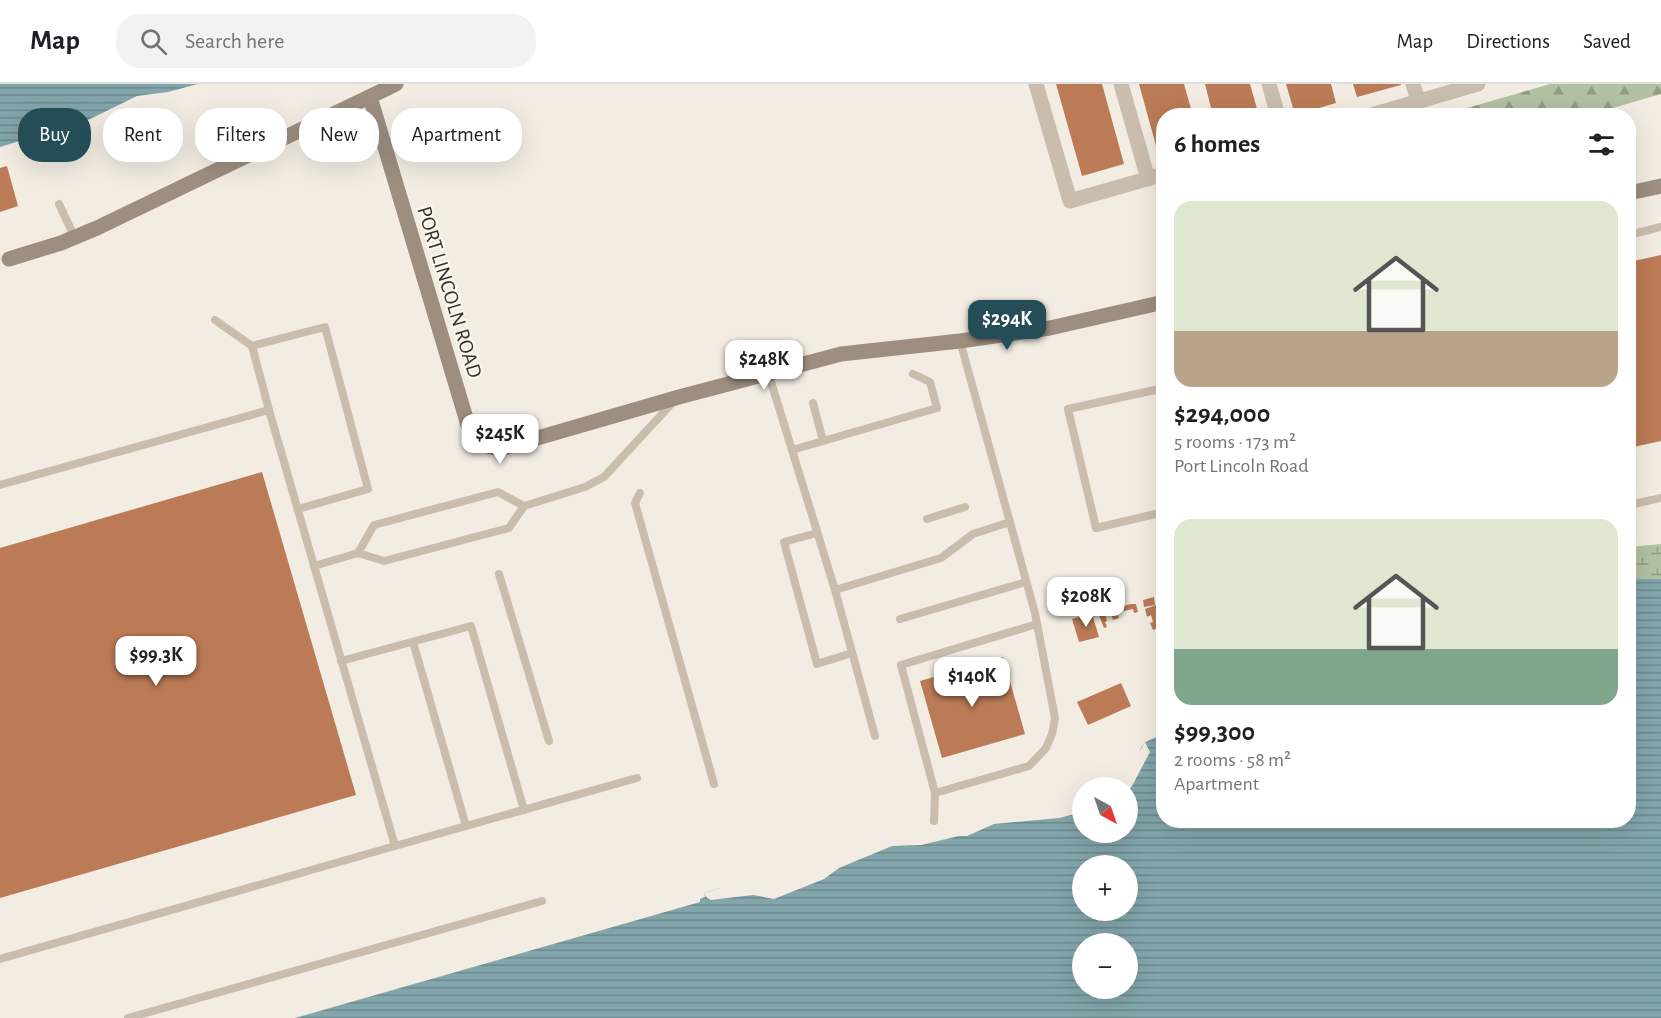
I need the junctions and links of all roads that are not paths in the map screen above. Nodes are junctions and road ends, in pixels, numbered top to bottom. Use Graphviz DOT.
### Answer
graph roads {
  1 [pos="396,84"];
  2 [pos="1036,84"];
  3 [pos="1121,84"];
  4 [pos="1269,84"];
  5 [pos="1413,84"];
  6 [pos="1478,84"];
  7 [pos="370,97"];
  8 [pos="1418,101"];
  9 [pos="1276,108"];
  10 [pos="1395,108"];
  11 [pos="1156,176"];
  12 [pos="1148,179"];
  13 [pos="1661,186"];
  14 [pos="1636,191"];
  15 [pos="59,204"];
  16 [pos="1661,227"];
  17 [pos="1636,233"];
  18 [pos="75,238"];
  19 [pos="5,260"];
  20 [pos="1156,304"];
  21 [pos="215,320"];
  22 [pos="960,341"];
  23 [pos="252,346"];
  24 [pos="768,372"];
  25 [pos="913,374"];
  26 [pos="1156,390"];
  27 [pos="679,397"];
  28 [pos="813,403"];
  29 [pos="269,410"];
  30 [pos="824,441"];
  31 [pos="792,450"];
  32 [pos="0,485"];
  33 [pos="640,492"];
  34 [pos="1661,498"];
  35 [pos="1636,503"];
  36 [pos="524,506"];
  37 [pos="965,507"];
  38 [pos="298,509"];
  39 [pos="1156,514"];
  40 [pos="927,519"];
  41 [pos="1010,522"];
  42 [pos="817,533"];
  43 [pos="358,553"];
  44 [pos="314,566"];
  45 [pos="499,574"];
  46 [pos="1026,582"];
  47 [pos="835,590"];
  48 [pos="900,619"];
  49 [pos="1037,624"];
  50 [pos="413,642"];
  51 [pos="852,653"];
  52 [pos="341,661"];
  53 [pos="875,736"];
  54 [pos="549,741"];
  55 [pos="638,778"];
  56 [pos="714,784"];
  57 [pos="935,793"];
  58 [pos="524,810"];
  59 [pos="934,820"];
  60 [pos="466,826"];
  61 [pos="394,846"];
  62 [pos="542,901"];
  63 [pos="0,959"];
  64 [pos="128,1018"];
  1 -- 7 [label="street"];
  2 -- 12 [label="street"];
  3 -- 12 [label="street"];
  4 -- 9 [label="street"];
  5 -- 8 [label="street"];
  6 -- 8 [label="street"];
  7 -- 18 [label="street"];
  7 -- 27 [label="street, PORT LINCOLN ROAD"];
  8 -- 10 [label="street"];
  11 -- 12 [label="street"];
  13 -- 14 [label="street"];
  15 -- 18 [label="lane"];
  16 -- 17 [label="lane"];
  18 -- 19 [label="street"];
  20 -- 22 [label="street, PORT LINCOLN ROAD"];
  21 -- 23 [label="lane"];
  22 -- 24 [label="street, PORT LINCOLN ROAD"];
  22 -- 41 [label="lane"];
  23 -- 29 [label="lane"];
  23 -- 38 [label="lane"];
  24 -- 27 [label="street, PORT LINCOLN ROAD"];
  24 -- 31 [label="lane"];
  25 -- 30 [label="lane"];
  26 -- 39 [label="lane"];
  27 -- 36 [label="lane"];
  28 -- 30 [label="lane"];
  29 -- 32 [label="lane"];
  29 -- 38 [label="lane"];
  30 -- 31 [label="lane"];
  31 -- 42 [label="lane"];
  33 -- 56 [label="lane"];
  34 -- 35 [label="lane"];
  36 -- 43 [label="lane"];
  36 -- 43 [label="lane"];
  37 -- 40 [label="lane"];
  38 -- 44 [label="lane"];
  41 -- 46 [label="lane"];
  41 -- 47 [label="lane"];
  42 -- 47 [label="lane"];
  42 -- 51 [label="lane"];
  43 -- 44 [label="lane"];
  44 -- 52 [label="lane"];
  45 -- 54 [label="lane"];
  46 -- 48 [label="lane"];
  46 -- 49 [label="lane"];
  47 -- 51 [label="lane"];
  49 -- 57 [label="lane"];
  49 -- 57 [label="lane"];
  50 -- 52 [label="lane"];
  50 -- 58 [label="lane"];
  50 -- 60 [label="lane"];
  51 -- 53 [label="lane"];
  52 -- 61 [label="lane"];
  55 -- 58 [label="lane"];
  57 -- 59 [label="lane"];
  58 -- 60 [label="lane"];
  60 -- 61 [label="lane"];
  61 -- 63 [label="lane"];
  62 -- 64 [label="lane"];
}
